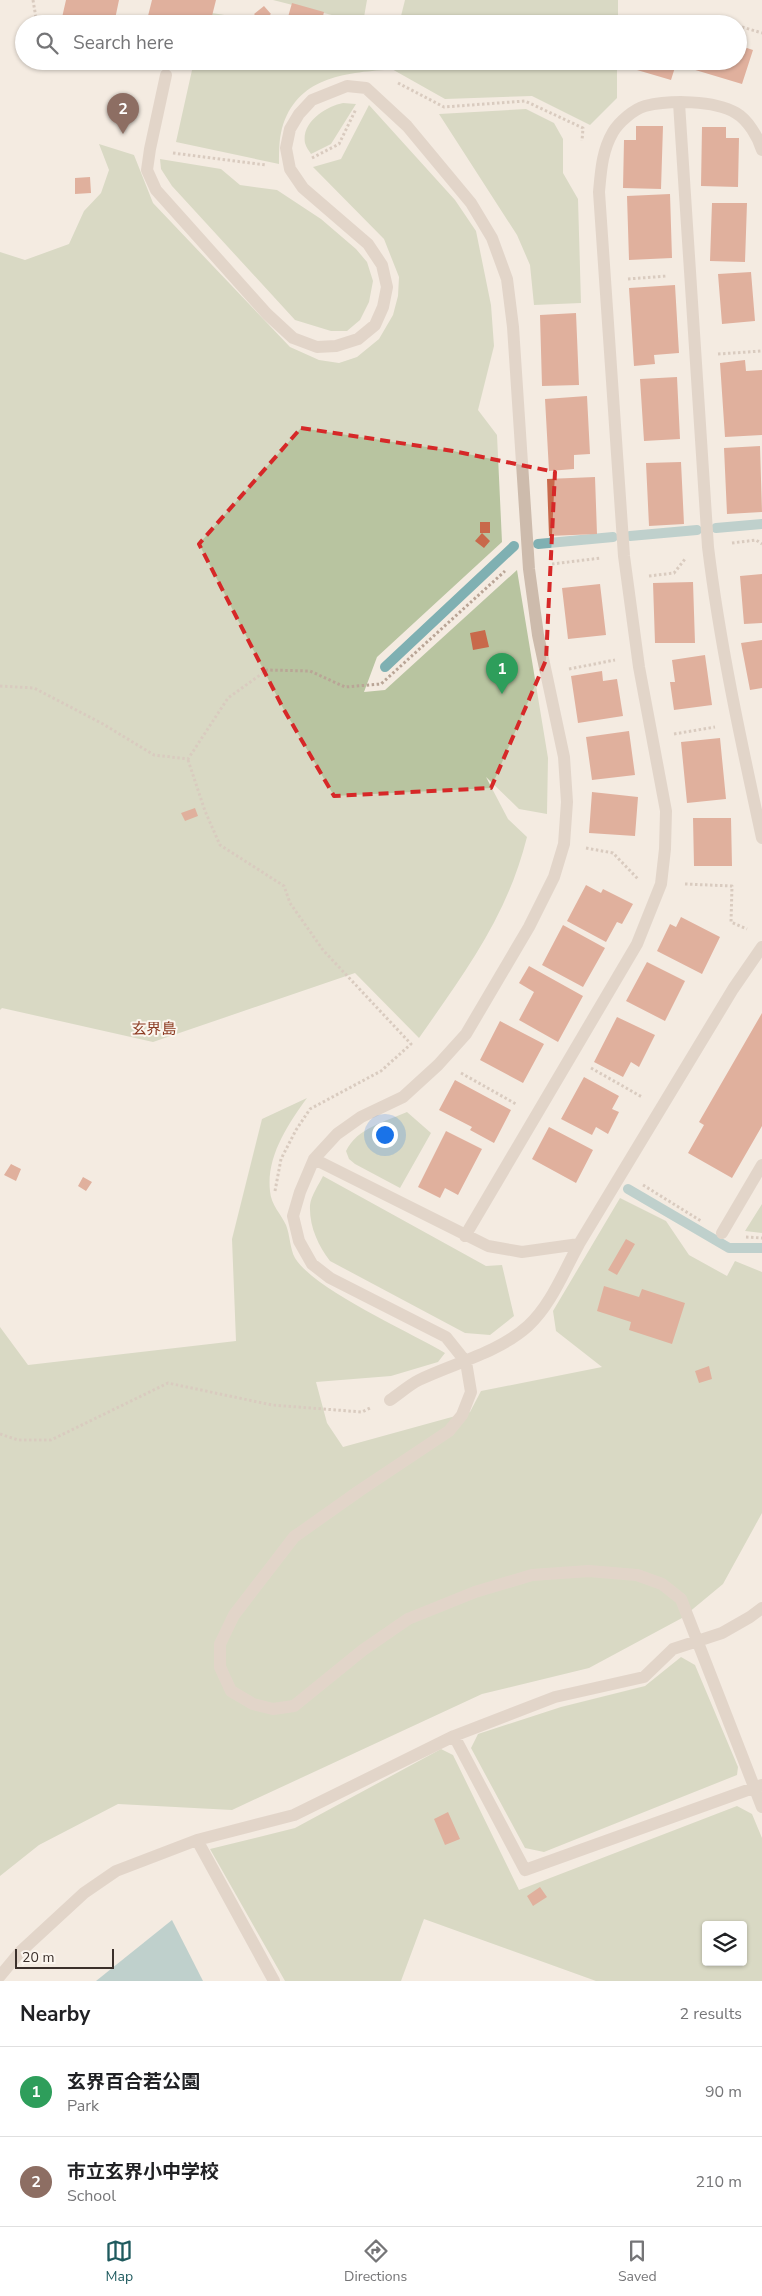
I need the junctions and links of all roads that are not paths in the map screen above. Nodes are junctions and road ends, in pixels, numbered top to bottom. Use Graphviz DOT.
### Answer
graph roads {
  1 [pos="166,75"];
  2 [pos="678,103"];
  3 [pos="762,150"];
  4 [pos="762,838"];
  5 [pos="762,947"];
  6 [pos="314,1159"];
  7 [pos="762,1165"];
  8 [pos="722,1233"];
  9 [pos="464,1236"];
  10 [pos="579,1244"];
  11 [pos="466,1362"];
  12 [pos="390,1400"];
  13 [pos="762,1608"];
  14 [pos="698,1642"];
  15 [pos="454,1736"];
  16 [pos="758,1787"];
  17 [pos="762,1807"];
  18 [pos="198,1840"];
  19 [pos="0,1976"];
  20 [pos="274,1981"];
  1 -- 6 [label="street"];
  2 -- 3 [label="street"];
  2 -- 4 [label="street"];
  2 -- 9 [label="street"];
  5 -- 10 [label="street"];
  6 -- 9 [label="street"];
  6 -- 11 [label="street"];
  7 -- 8 [label="street"];
  9 -- 10 [label="street"];
  10 -- 11 [label="street"];
  11 -- 12 [label="street"];
  11 -- 14 [label="street"];
  13 -- 14 [label="street"];
  14 -- 15 [label="street"];
  14 -- 16 [label="street"];
  15 -- 16 [label="street"];
  15 -- 18 [label="street"];
  16 -- 17 [label="street"];
  18 -- 19 [label="street"];
  18 -- 20 [label="street"];
}
